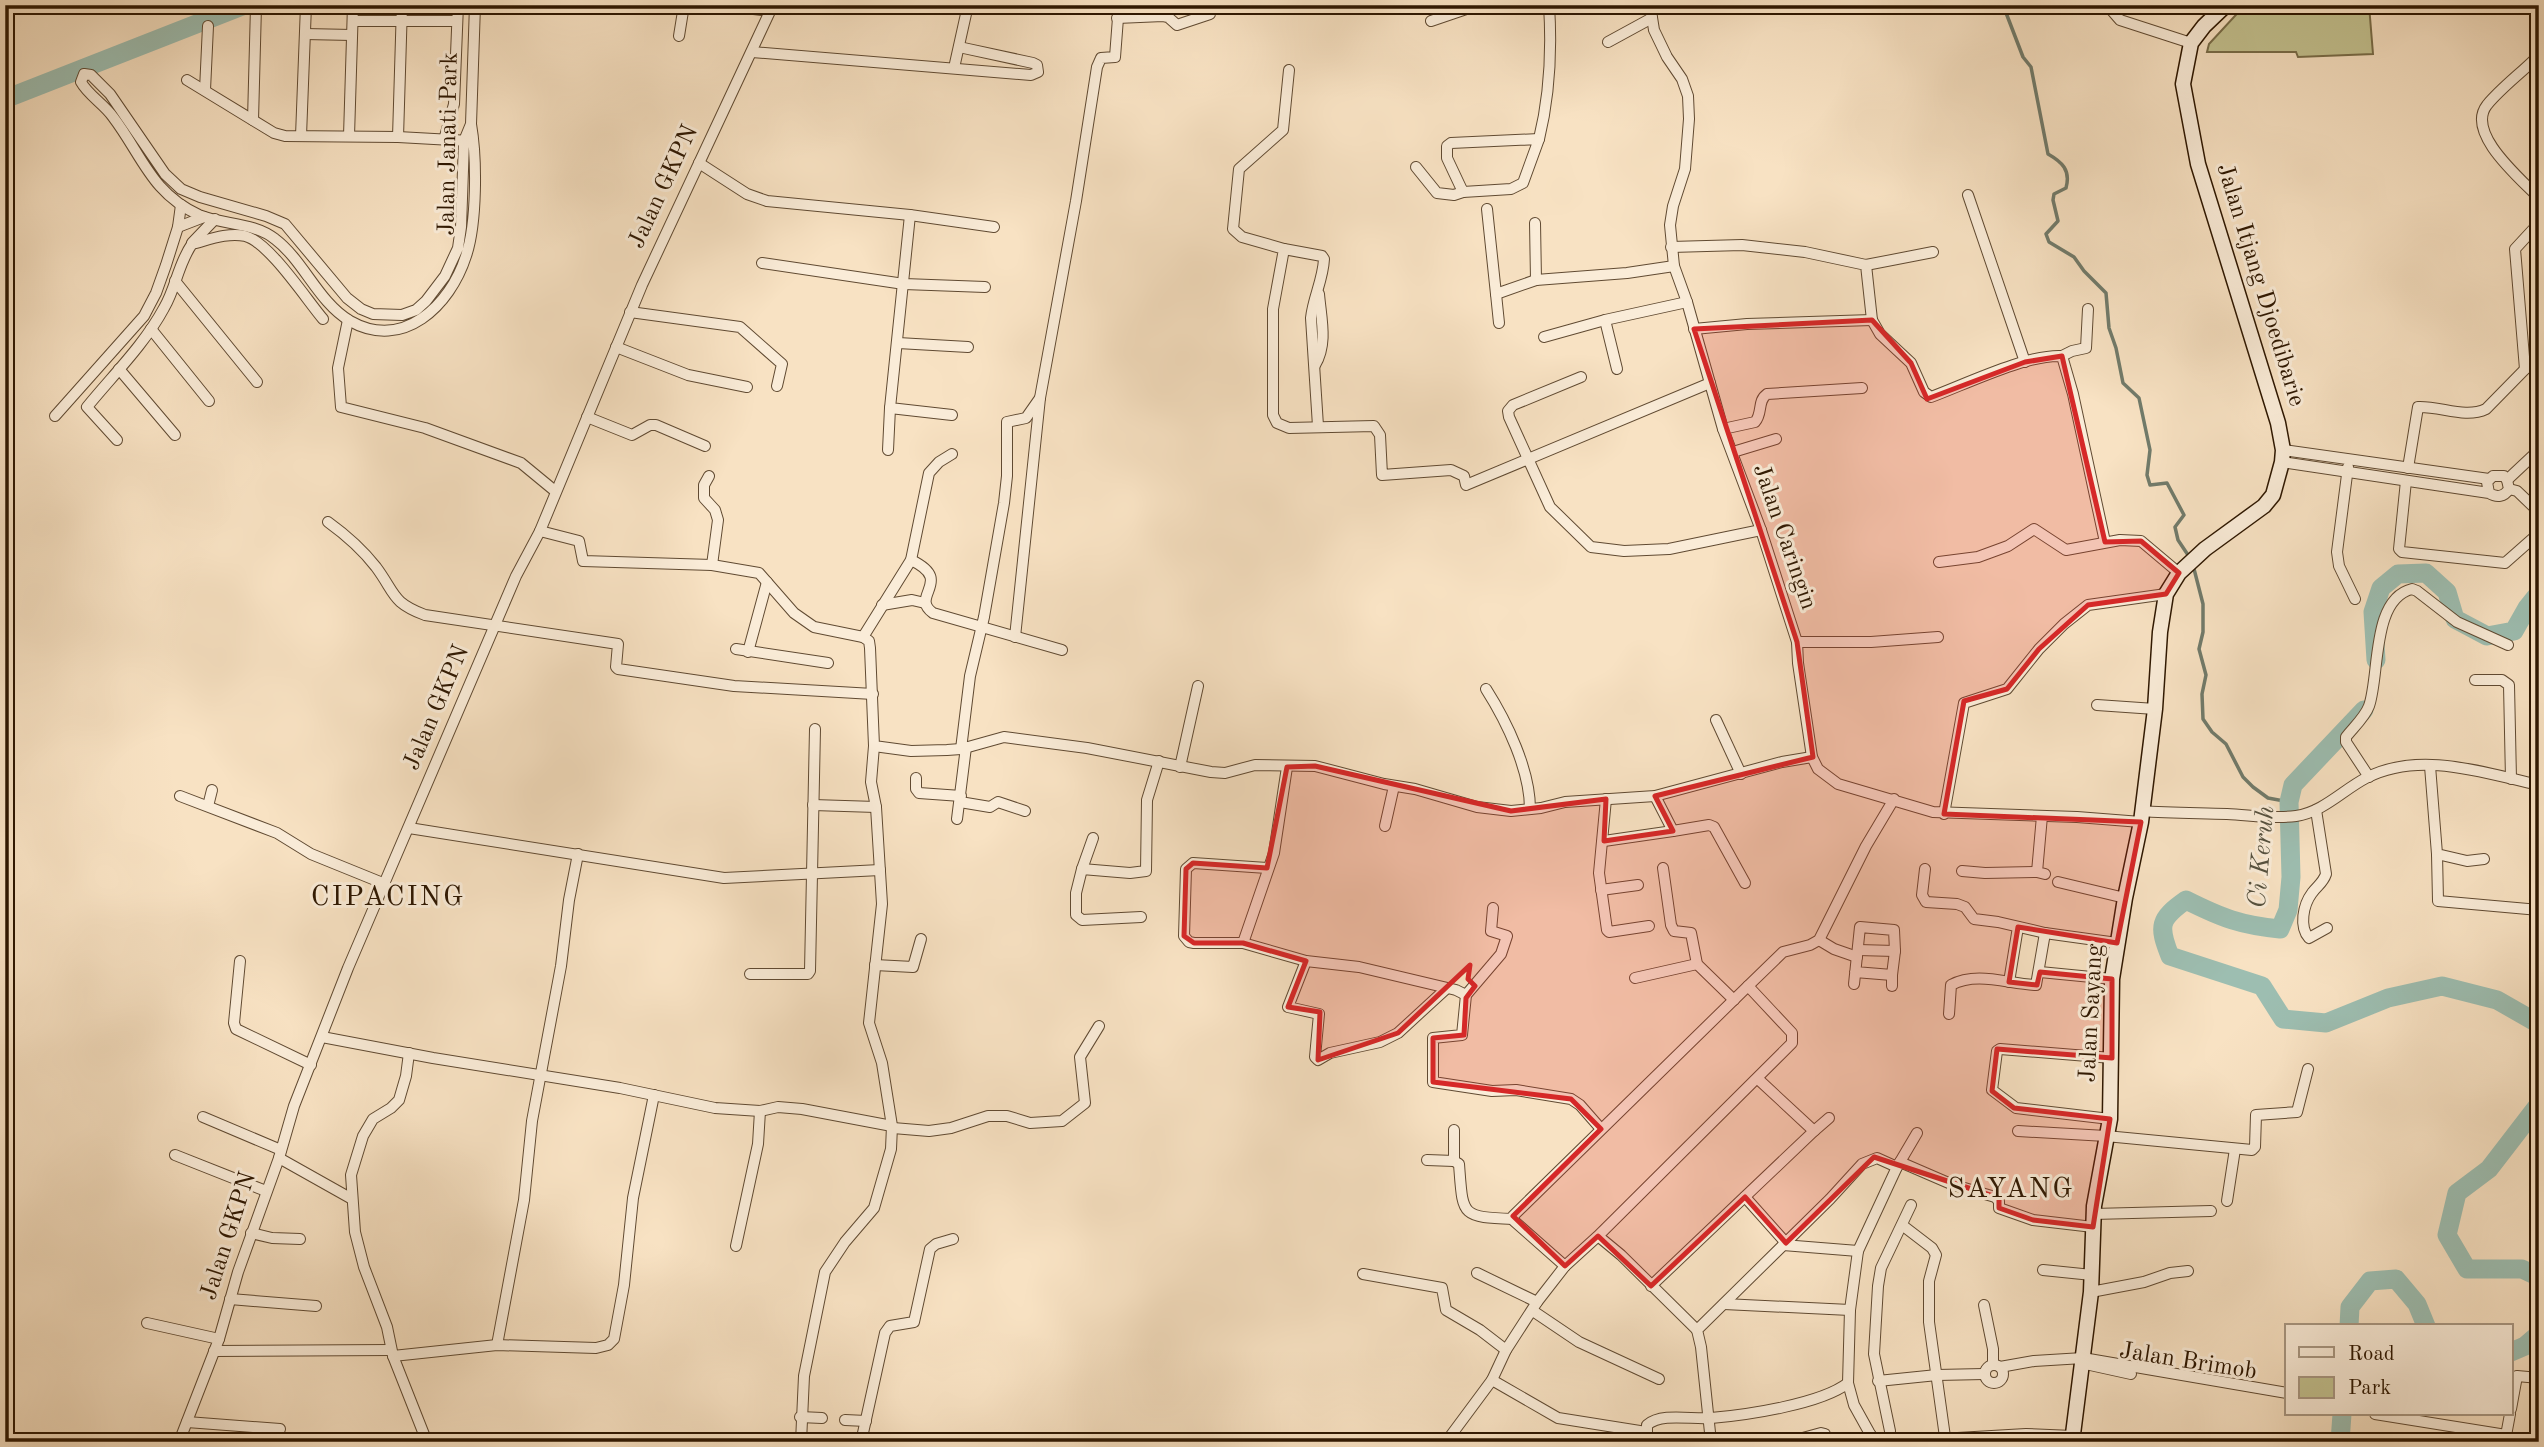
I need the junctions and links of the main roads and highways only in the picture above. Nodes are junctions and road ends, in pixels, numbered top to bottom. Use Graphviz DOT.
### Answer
graph roads {
  1 [pos="2221,7"];
  2 [pos="2197,556"];
  3 [pos="2073,1439"];
  1 -- 2 [label="main road, Jalan Itjang Djoedibarie"];
  2 -- 3 [label="main road, Jalan Sayang"];
}
